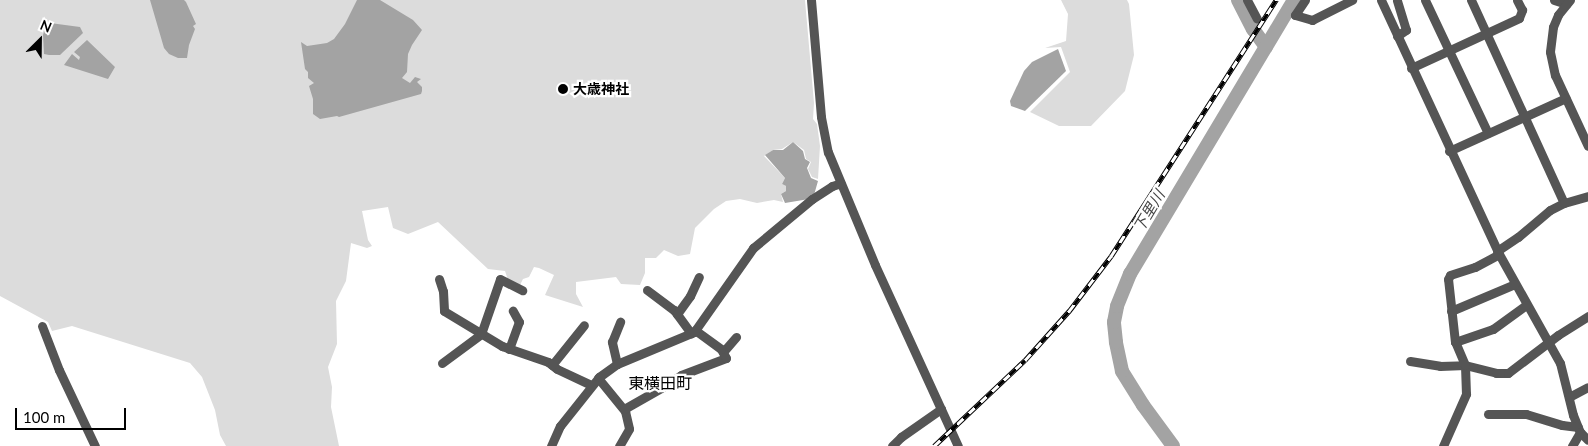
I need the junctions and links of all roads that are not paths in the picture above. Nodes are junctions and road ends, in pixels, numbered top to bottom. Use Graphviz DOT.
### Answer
graph roads {
  1 [pos="811,0"];
  2 [pos="1247,0"];
  3 [pos="1305,0"];
  4 [pos="1381,0"];
  5 [pos="1397,0"];
  6 [pos="1425,0"];
  7 [pos="1471,0"];
  8 [pos="1517,0"];
  9 [pos="1554,0"];
  10 [pos="1346,1"];
  11 [pos="1568,2"];
  12 [pos="1257,19"];
  13 [pos="1486,33"];
  14 [pos="1397,36"];
  15 [pos="1449,50"];
  16 [pos="1411,68"];
  17 [pos="1566,98"];
  18 [pos="1525,116"];
  19 [pos="1488,133"];
  20 [pos="1588,146"];
  21 [pos="1449,151"];
  22 [pos="841,183"];
  23 [pos="1588,196"];
  24 [pos="1564,203"];
  25 [pos="1498,252"];
  26 [pos="699,276"];
  27 [pos="439,279"];
  28 [pos="1515,284"];
  29 [pos="522,290"];
  30 [pos="647,290"];
  31 [pos="1526,305"];
  32 [pos="1451,310"];
  33 [pos="512,311"];
  34 [pos="677,314"];
  35 [pos="1588,316"];
  36 [pos="620,322"];
  37 [pos="584,325"];
  38 [pos="42,326"];
  39 [pos="693,331"];
  40 [pos="481,334"];
  41 [pos="736,337"];
  42 [pos="1454,342"];
  43 [pos="1549,342"];
  44 [pos="509,349"];
  45 [pos="722,352"];
  46 [pos="1410,361"];
  47 [pos="442,363"];
  48 [pos="617,364"];
  49 [pos="552,365"];
  50 [pos="1465,365"];
  51 [pos="594,382"];
  52 [pos="1588,387"];
  53 [pos="1568,397"];
  54 [pos="624,409"];
  55 [pos="941,409"];
  56 [pos="1488,414"];
  57 [pos="1579,429"];
  58 [pos="1588,440"];
  59 [pos="622,444"];
  60 [pos="95,446"];
  61 [pos="551,446"];
  62 [pos="892,446"];
  63 [pos="958,446"];
  64 [pos="1443,446"];
  65 [pos="1572,446"];
  1 -- 22 [label="street"];
  2 -- 12 [label="street"];
  3 -- 10 [label="street"];
  4 -- 14 [label="street"];
  5 -- 14 [label="street"];
  6 -- 15 [label="street"];
  7 -- 13 [label="street"];
  8 -- 13 [label="street"];
  9 -- 11 [label="street"];
  11 -- 17 [label="street"];
  13 -- 15 [label="street"];
  13 -- 18 [label="street"];
  14 -- 16 [label="street"];
  15 -- 16 [label="street"];
  15 -- 19 [label="street"];
  16 -- 21 [label="street"];
  17 -- 18 [label="street"];
  17 -- 20 [label="street"];
  18 -- 19 [label="street"];
  18 -- 24 [label="street"];
  19 -- 21 [label="street"];
  21 -- 25 [label="street"];
  22 -- 39 [label="street"];
  22 -- 55 [label="street"];
  23 -- 24 [label="street"];
  24 -- 25 [label="street"];
  25 -- 28 [label="street"];
  25 -- 32 [label="street"];
  26 -- 34 [label="street"];
  27 -- 40 [label="street"];
  28 -- 31 [label="street"];
  28 -- 32 [label="street"];
  29 -- 40 [label="street"];
  30 -- 34 [label="street"];
  31 -- 42 [label="street"];
  31 -- 43 [label="street"];
  32 -- 42 [label="street"];
  33 -- 44 [label="street"];
  34 -- 39 [label="street"];
  35 -- 43 [label="street"];
  36 -- 48 [label="street"];
  37 -- 49 [label="street"];
  38 -- 60 [label="street"];
  39 -- 45 [label="street"];
  39 -- 48 [label="street"];
  40 -- 44 [label="street"];
  40 -- 47 [label="street"];
  41 -- 45 [label="street"];
  42 -- 50 [label="street"];
  43 -- 50 [label="street"];
  43 -- 53 [label="street"];
  44 -- 49 [label="street"];
  45 -- 54 [label="street"];
  46 -- 50 [label="street"];
  48 -- 51 [label="street"];
  49 -- 51 [label="street"];
  50 -- 64 [label="street"];
  51 -- 54 [label="street"];
  51 -- 61 [label="street"];
  52 -- 53 [label="street"];
  53 -- 57 [label="street"];
  54 -- 59 [label="street"];
  55 -- 62 [label="street"];
  55 -- 63 [label="street"];
  56 -- 57 [label="street"];
  57 -- 58 [label="street"];
  57 -- 65 [label="street"];
}
